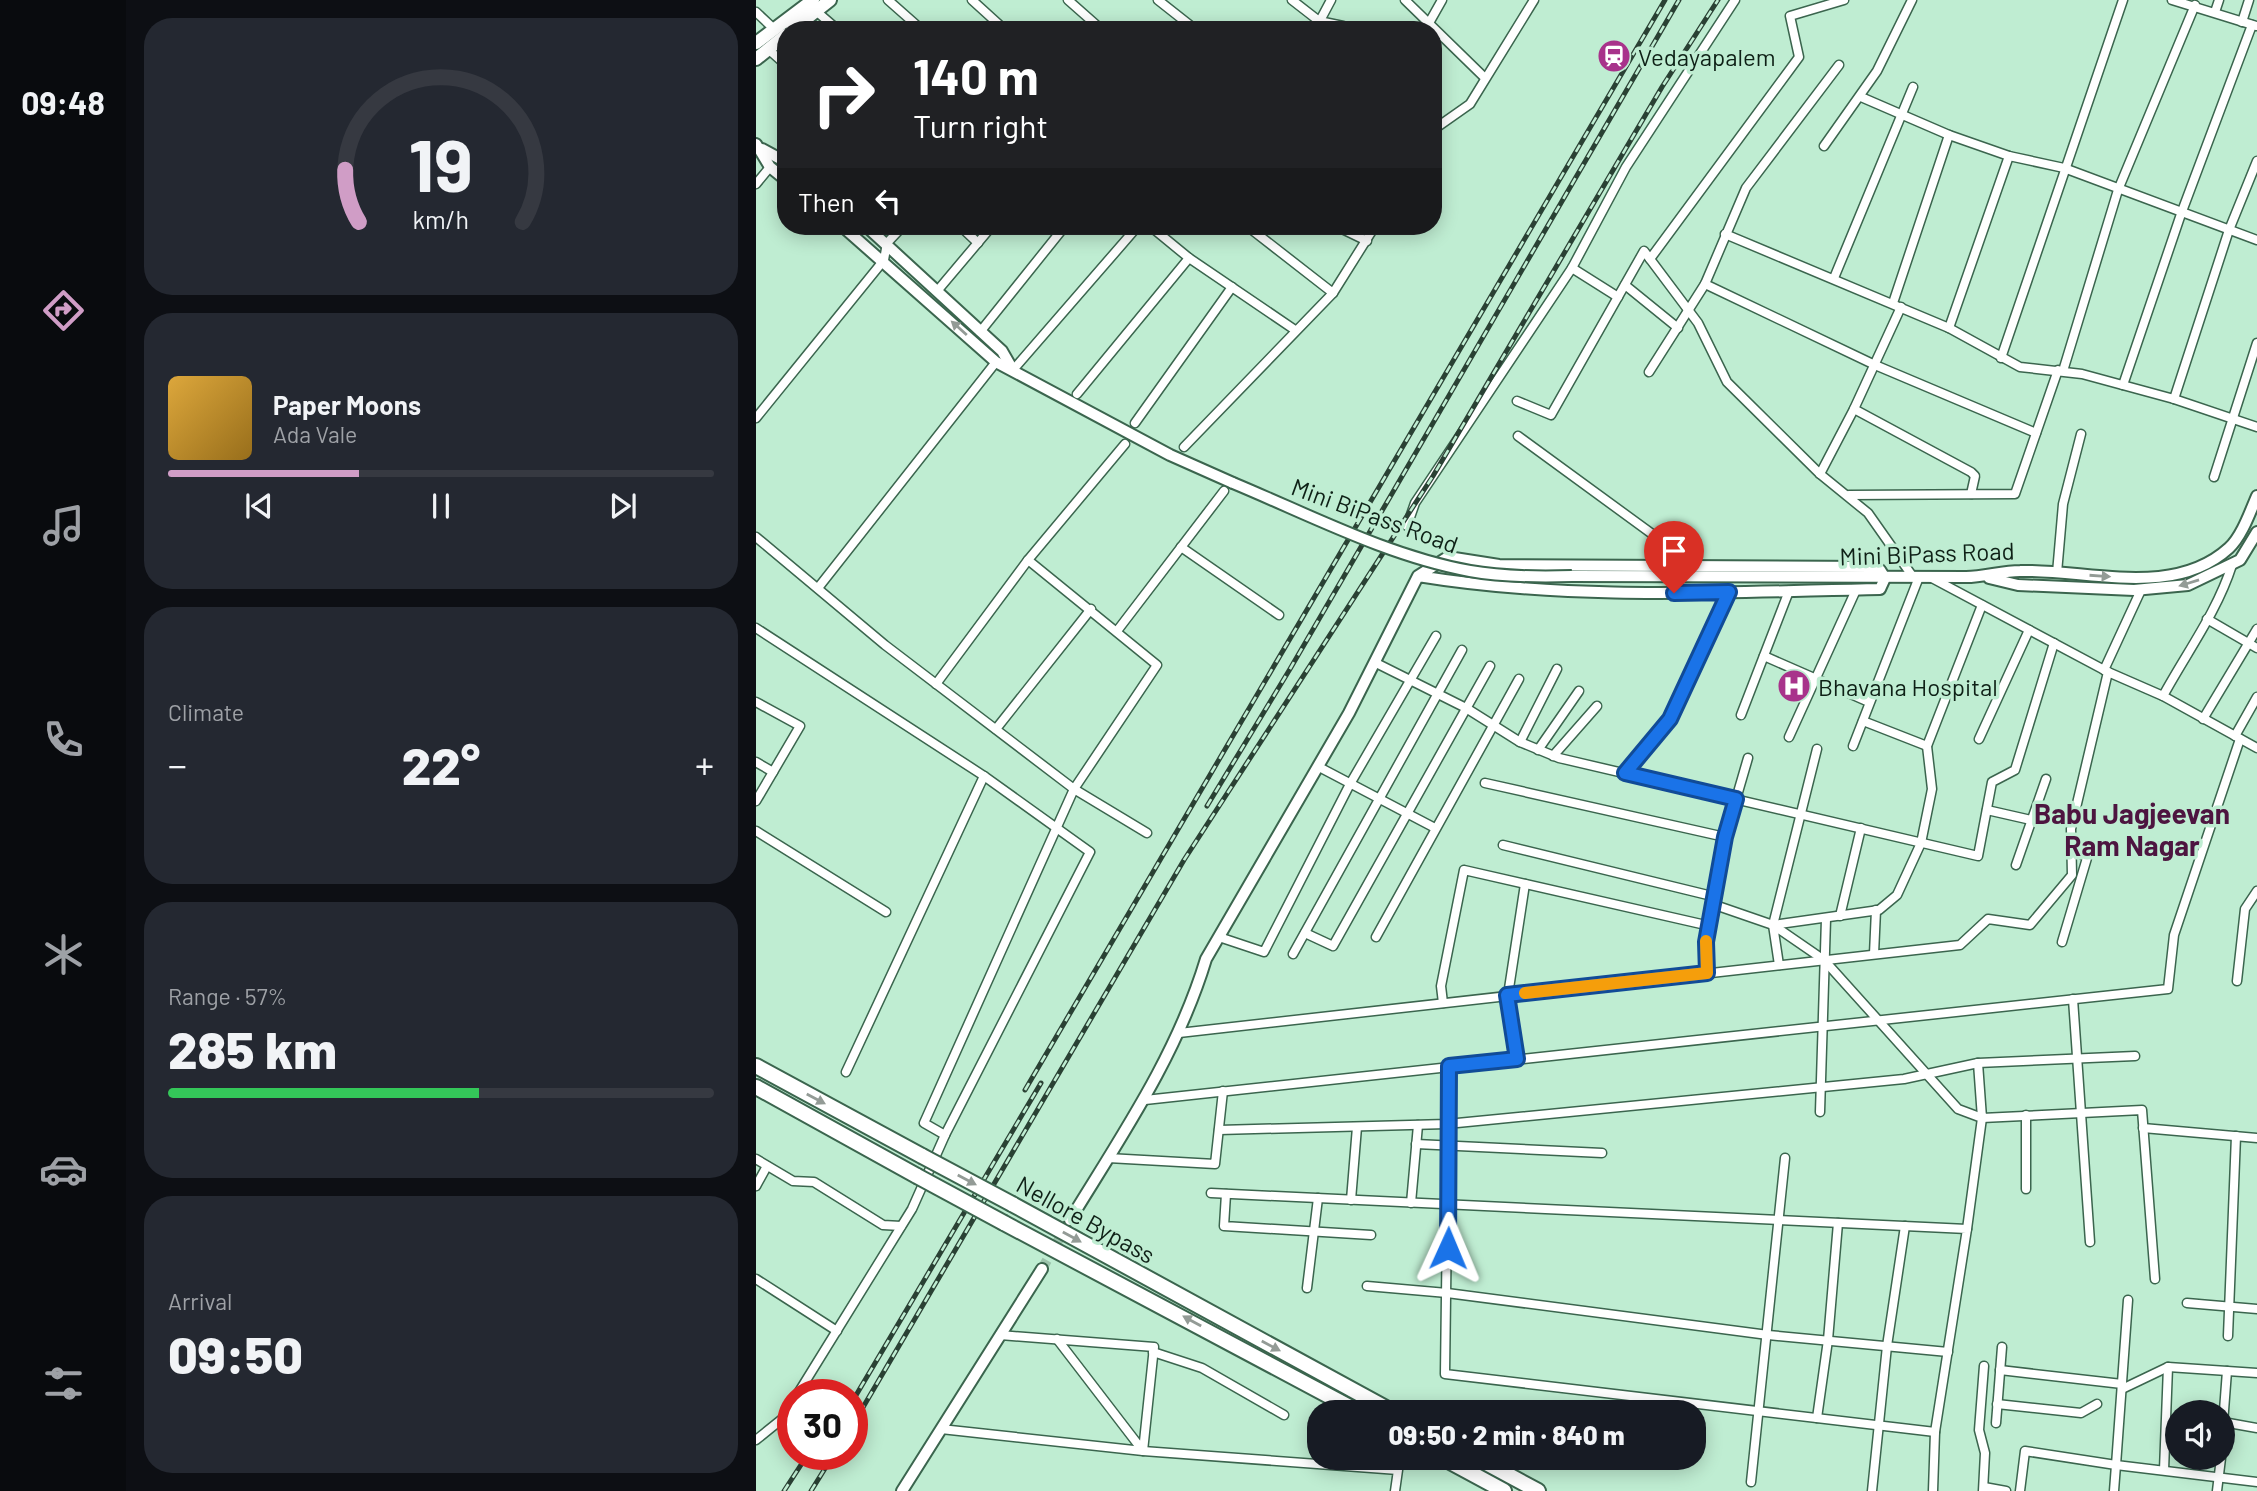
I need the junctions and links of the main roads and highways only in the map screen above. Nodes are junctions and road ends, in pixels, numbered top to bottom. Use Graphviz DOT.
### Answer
graph roads {
  1 [pos="830,0"];
  2 [pos="815,5"];
  3 [pos="787,21"];
  4 [pos="800,21"];
  5 [pos="777,27"];
  6 [pos="762,46"];
  7 [pos="756,59"];
  8 [pos="756,1066"];
  9 [pos="756,1087"];
  10 [pos="1336,1400"];
  11 [pos="1371,1400"];
  12 [pos="1465,1470"];
  13 [pos="1499,1470"];
  14 [pos="1504,1491"];
  15 [pos="1538,1491"];
  1 -- 2 [label="main road"];
  2 -- 3 [label="main road"];
  2 -- 4 [label="main road"];
  5 -- 6 [label="main road"];
  6 -- 7 [label="main road"];
  8 -- 11 [label="highway, Nellore Bypass, one-way, bridge"];
  10 -- 9 [label="highway, Nellore Bypass, one-way, bridge"];
  12 -- 14 [label="highway"];
  13 -- 15 [label="highway"];
}
